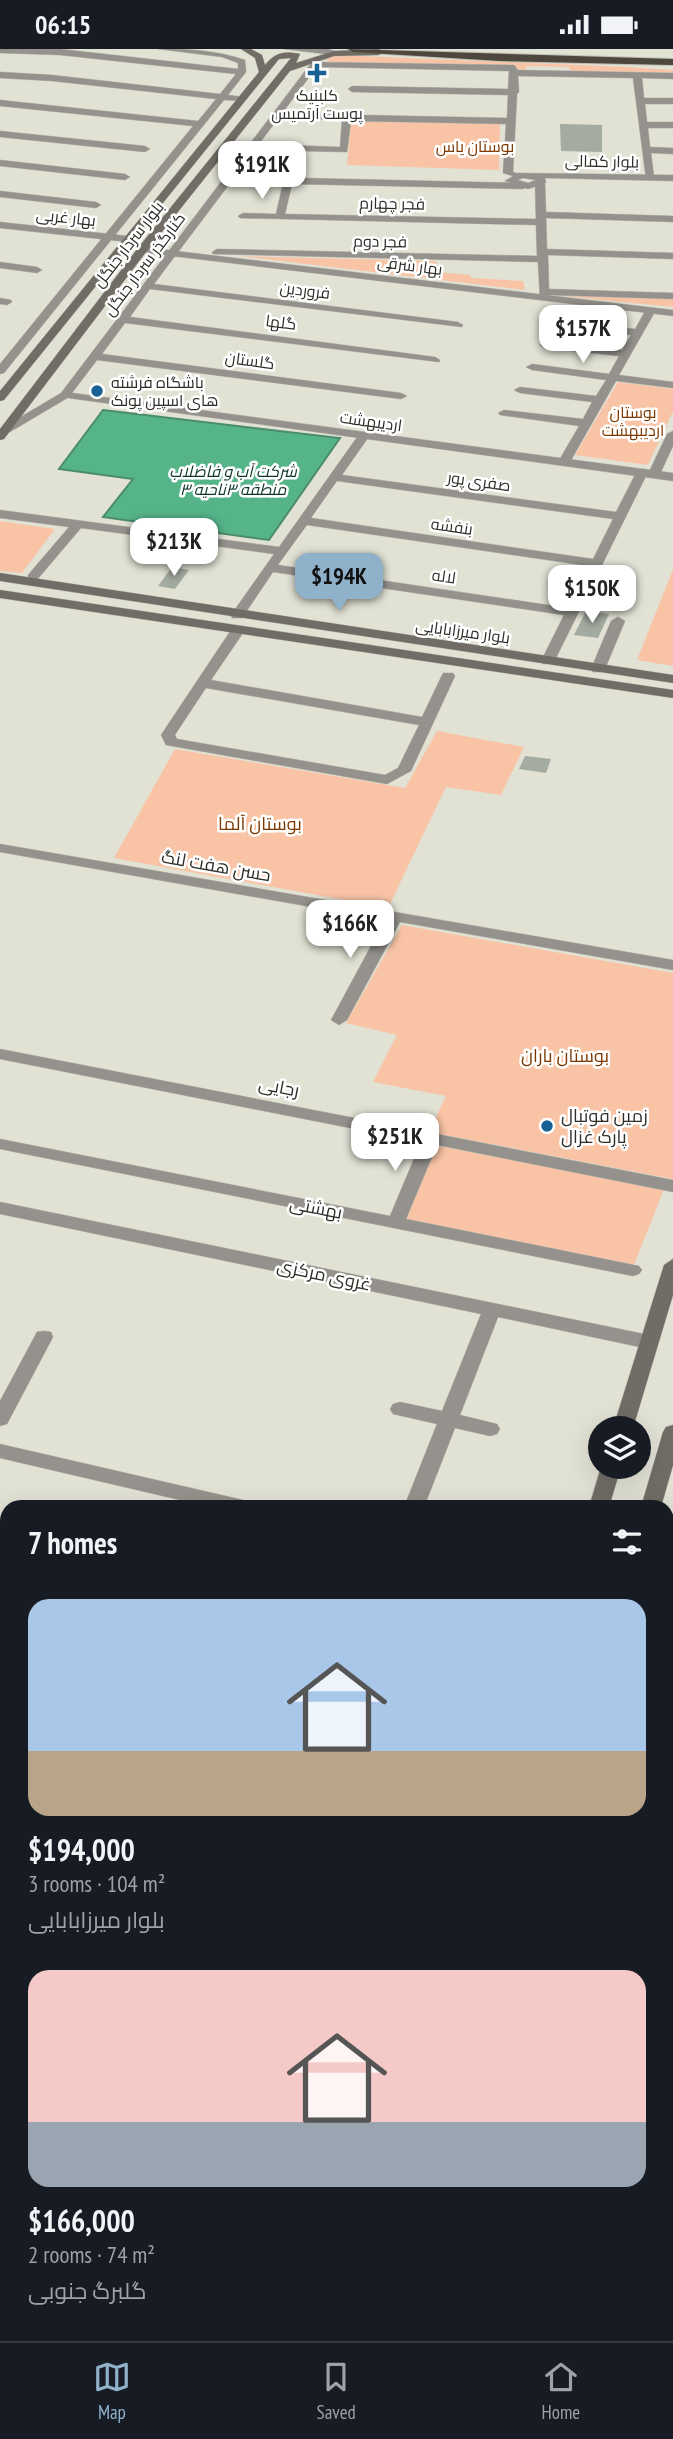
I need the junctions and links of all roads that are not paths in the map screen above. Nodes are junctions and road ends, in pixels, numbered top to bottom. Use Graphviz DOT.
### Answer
graph roads {
  1 [pos="162,49"];
  2 [pos="245,49"];
  3 [pos="288,49"];
  4 [pos="353,49"];
  5 [pos="475,49"];
  6 [pos="0,50"];
  7 [pos="334,52"];
  8 [pos="405,53"];
  9 [pos="76,55"];
  10 [pos="673,55"];
  11 [pos="613,62"];
  12 [pos="68,63"];
  13 [pos="673,65"];
  14 [pos="197,67"];
  15 [pos="60,70"];
  16 [pos="514,71"];
  17 [pos="242,72"];
  18 [pos="263,72"];
  19 [pos="286,73"];
  20 [pos="0,75"];
  21 [pos="189,75"];
  22 [pos="636,75"];
  23 [pos="673,76"];
  24 [pos="52,78"];
  25 [pos="181,83"];
  26 [pos="43,87"];
  27 [pos="352,89"];
  28 [pos="173,91"];
  29 [pos="515,92"];
  30 [pos="33,96"];
  31 [pos="222,96"];
  32 [pos="241,99"];
  33 [pos="640,100"];
  34 [pos="673,101"];
  35 [pos="0,103"];
  36 [pos="24,106"];
  37 [pos="128,117"];
  38 [pos="312,117"];
  39 [pos="347,118"];
  40 [pos="509,121"];
  41 [pos="200,124"];
  42 [pos="642,125"];
  43 [pos="673,125"];
  44 [pos="118,126"];
  45 [pos="0,134"];
  46 [pos="108,135"];
  47 [pos="98,144"];
  48 [pos="253,147"];
  49 [pos="145,149"];
  50 [pos="646,150"];
  51 [pos="673,151"];
  52 [pos="0,163"];
  53 [pos="94,174"];
  54 [pos="531,175"];
  55 [pos="516,176"];
  56 [pos="125,177"];
  57 [pos="649,177"];
  58 [pos="673,178"];
  59 [pos="258,180"];
  60 [pos="288,181"];
  61 [pos="85,183"];
  62 [pos="673,183"];
  63 [pos="541,184"];
  64 [pos="523,186"];
  65 [pos="75,192"];
  66 [pos="0,194"];
  67 [pos="66,201"];
  68 [pos="96,205"];
  69 [pos="243,216"];
  70 [pos="280,216"];
  71 [pos="541,219"];
  72 [pos="673,219"];
  73 [pos="0,227"];
  74 [pos="106,239"];
  75 [pos="126,242"];
  76 [pos="142,250"];
  77 [pos="173,253"];
  78 [pos="217,253"];
  79 [pos="371,256"];
  80 [pos="543,256"];
  81 [pos="673,256"];
  82 [pos="3,268"];
  83 [pos="37,270"];
  84 [pos="366,270"];
  85 [pos="148,286"];
  86 [pos="544,295"];
  87 [pos="673,296"];
  88 [pos="651,310"];
  89 [pos="673,313"];
  90 [pos="122,319"];
  91 [pos="556,324"];
  92 [pos="458,325"];
  93 [pos="638,333"];
  94 [pos="545,345"];
  95 [pos="626,355"];
  96 [pos="95,356"];
  97 [pos="435,360"];
  98 [pos="532,367"];
  99 [pos="0,371"];
  100 [pos="612,377"];
  101 [pos="673,385"];
  102 [pos="520,390"];
  103 [pos="65,395"];
  104 [pos="401,396"];
  105 [pos="0,398"];
  106 [pos="600,400"];
  107 [pos="504,413"];
  108 [pos="586,423"];
  109 [pos="3,433"];
  110 [pos="673,434"];
  111 [pos="364,435"];
  112 [pos="564,462"];
  113 [pos="648,473"];
  114 [pos="333,477"];
  115 [pos="673,477"];
  116 [pos="0,514"];
  117 [pos="620,516"];
  118 [pos="303,521"];
  119 [pos="77,525"];
  120 [pos="281,551"];
  121 [pos="597,563"];
  122 [pos="270,568"];
  123 [pos="0,577"];
  124 [pos="32,578"];
  125 [pos="2,594"];
  126 [pos="572,612"];
  127 [pos="618,621"];
  128 [pos="237,622"];
  129 [pos="548,661"];
  130 [pos="598,669"];
  131 [pos="448,676"];
  132 [pos="673,679"];
  133 [pos="203,683"];
  134 [pos="673,694"];
  135 [pos="427,722"];
  136 [pos="0,848"];
  137 [pos="394,918"];
  138 [pos="673,965"];
  139 [pos="339,1020"];
  140 [pos="0,1054"];
  141 [pos="431,1138"];
  142 [pos="0,1144"];
  143 [pos="673,1186"];
  144 [pos="0,1208"];
  145 [pos="395,1224"];
  146 [pos="673,1265"];
  147 [pos="633,1271"];
  148 [pos="492,1310"];
  149 [pos="44,1337"];
  150 [pos="649,1342"];
  151 [pos="400,1409"];
  152 [pos="627,1416"];
  153 [pos="0,1419"];
  154 [pos="448,1420"];
  155 [pos="490,1429"];
  156 [pos="673,1432"];
  157 [pos="0,1451"];
  158 [pos="607,1479"];
  159 [pos="213,1500"];
  160 [pos="417,1500"];
  161 [pos="601,1500"];
  162 [pos="653,1500"];
  1 -- 17 [label="street"];
  2 -- 18 [label="main road"];
  3 -- 7 [label="street"];
  4 -- 8 [label="highway"];
  5 -- 10 [label="highway"];
  6 -- 9 [label="street"];
  7 -- 8 [label="main road"];
  7 -- 19 [label="main road"];
  8 -- 11 [label="highway"];
  9 -- 12 [label="street"];
  9 -- 14 [label="street"];
  11 -- 13 [label="highway"];
  14 -- 17 [label="street"];
  14 -- 21 [label="street"];
  15 -- 24 [label="street"];
  16 -- 22 [label="street"];
  16 -- 29 [label="street"];
  16 -- 48 [label="street, کنارگذر سردار جنگل"];
  17 -- 31 [label="street"];
  18 -- 19 [label="main road"];
  18 -- 32 [label="main road, بلوار سردار جنگل"];
  19 -- 76 [label="main road, بلوار سردار جنگل"];
  20 -- 24 [label="street"];
  22 -- 23 [label="street"];
  22 -- 33 [label="street"];
  24 -- 26 [label="street"];
  24 -- 28 [label="street"];
  25 -- 28 [label="street"];
  27 -- 29 [label="street"];
  28 -- 31 [label="street"];
  29 -- 40 [label="street"];
  30 -- 36 [label="street"];
  31 -- 32 [label="street"];
  31 -- 41 [label="street"];
  32 -- 75 [label="main road, بلوار سردار جنگل"];
  33 -- 34 [label="street"];
  33 -- 42 [label="street"];
  35 -- 36 [label="street"];
  36 -- 37 [label="street"];
  37 -- 41 [label="street"];
  37 -- 44 [label="street"];
  38 -- 39 [label="street"];
  39 -- 40 [label="street"];
  39 -- 48 [label="street"];
  40 -- 55 [label="street"];
  41 -- 74 [label="street"];
  42 -- 43 [label="street"];
  42 -- 50 [label="street"];
  45 -- 47 [label="street"];
  46 -- 47 [label="street"];
  47 -- 49 [label="street"];
  48 -- 77 [label="street, کنارگذر سردار جنگل"];
  50 -- 51 [label="street"];
  50 -- 57 [label="street"];
  52 -- 53 [label="street"];
  53 -- 56 [label="street"];
  53 -- 61 [label="street"];
  54 -- 55 [label="street, بلوار کمالی"];
  54 -- 57 [label="street, بلوار کمالی"];
  54 -- 63 [label="street"];
  55 -- 64 [label="street"];
  57 -- 58 [label="street, بلوار کمالی"];
  59 -- 60 [label="street, بلوار کمالی"];
  60 -- 64 [label="street, بلوار کمالی"];
  60 -- 70 [label="street"];
  62 -- 63 [label="street, بلوار کمالی"];
  63 -- 64 [label="street, بلوار کمالی"];
  63 -- 71 [label="street"];
  65 -- 67 [label="street"];
  66 -- 67 [label="street"];
  67 -- 68 [label="street"];
  69 -- 70 [label="street, فجر چهارم"];
  70 -- 71 [label="street, فجر چهارم"];
  71 -- 72 [label="street, فجر چهارم"];
  71 -- 80 [label="street"];
  73 -- 74 [label="street, بهار غربی"];
  74 -- 75 [label="street, بهار غربی"];
  74 -- 99 [label="street"];
  75 -- 105 [label="main road, بلوار سردار جنگل"];
  76 -- 77 [label="street, بهار شرقی"];
  76 -- 109 [label="main road, بلوار سردار جنگل"];
  77 -- 85 [label="street, کنارگذر سردار جنگل"];
  77 -- 86 [label="street, بهار شرقی"];
  78 -- 79 [label="street, فجر دوم"];
  79 -- 80 [label="street, فجر دوم"];
  79 -- 84 [label="street"];
  80 -- 81 [label="street, فجر دوم"];
  80 -- 86 [label="street"];
  82 -- 83 [label="street"];
  85 -- 90 [label="street, کنارگذر سردار جنگل"];
  85 -- 92 [label="street, فروردین"];
  86 -- 87 [label="street"];
  86 -- 88 [label="street, بهار شرقی"];
  88 -- 89 [label="street, بهار شرقی"];
  88 -- 93 [label="street"];
  90 -- 96 [label="street, کنارگذر سردار جنگل"];
  90 -- 97 [label="street, گلها"];
  91 -- 93 [label="street"];
  93 -- 95 [label="street"];
  94 -- 95 [label="street"];
  95 -- 100 [label="street"];
  96 -- 103 [label="street, کنارگذر سردار جنگل"];
  96 -- 104 [label="street, گلستان"];
  98 -- 100 [label="street"];
  100 -- 101 [label="street"];
  100 -- 106 [label="street"];
  102 -- 106 [label="street"];
  103 -- 109 [label="street, کنارگذر سردار جنگل"];
  103 -- 111 [label="street, اردیبهشت"];
  106 -- 108 [label="street"];
  107 -- 108 [label="street"];
  108 -- 112 [label="street"];
  110 -- 113 [label="street"];
  111 -- 112 [label="street, اردیبهشت"];
  111 -- 114 [label="street"];
  112 -- 113 [label="street, اردیبهشت"];
  113 -- 115 [label="street, اردیبهشت"];
  113 -- 117 [label="street"];
  114 -- 117 [label="street, صفری پور"];
  114 -- 118 [label="street"];
  116 -- 119 [label="street"];
  117 -- 121 [label="street"];
  118 -- 120 [label="street"];
  118 -- 121 [label="street, بنفشه"];
  119 -- 120 [label="street"];
  119 -- 124 [label="street"];
  120 -- 122 [label="street"];
  121 -- 126 [label="street"];
  122 -- 126 [label="street, لاله"];
  122 -- 128 [label="street"];
  123 -- 128 [label="main road, بلوار میرزابابایی"];
  125 -- 128 [label="main road, بلوار میرزابابایی"];
  126 -- 129 [label="street"];
  127 -- 130 [label="street"];
  128 -- 129 [label="main road, بلوار میرزابابایی"];
  128 -- 133 [label="street"];
  128 -- 134 [label="main road, بلوار میرزابابایی"];
  129 -- 130 [label="main road, بلوار میرزابابایی"];
  130 -- 132 [label="main road, بلوار میرزابابایی"];
  131 -- 135 [label="street"];
  133 -- 135 [label="street"];
  133 -- 135 [label="street"];
  136 -- 137 [label="street, حسن هفت لنگ"];
  137 -- 138 [label="street, حسن هفت لنگ"];
  137 -- 139 [label="street"];
  140 -- 141 [label="street, رجایی"];
  141 -- 143 [label="street, رجایی"];
  141 -- 145 [label="street"];
  142 -- 145 [label="street, بهشتی"];
  144 -- 148 [label="street, غروی مرکزی"];
  145 -- 147 [label="street, بهشتی"];
  146 -- 150 [label="main road"];
  148 -- 150 [label="street, غروی مرکزی"];
  148 -- 154 [label="street"];
  149 -- 153 [label="street"];
  150 -- 152 [label="main road"];
  151 -- 154 [label="street"];
  154 -- 155 [label="street"];
  154 -- 160 [label="street"];
  156 -- 162 [label="main road"];
  157 -- 159 [label="street"];
  158 -- 161 [label="main road"];
}
